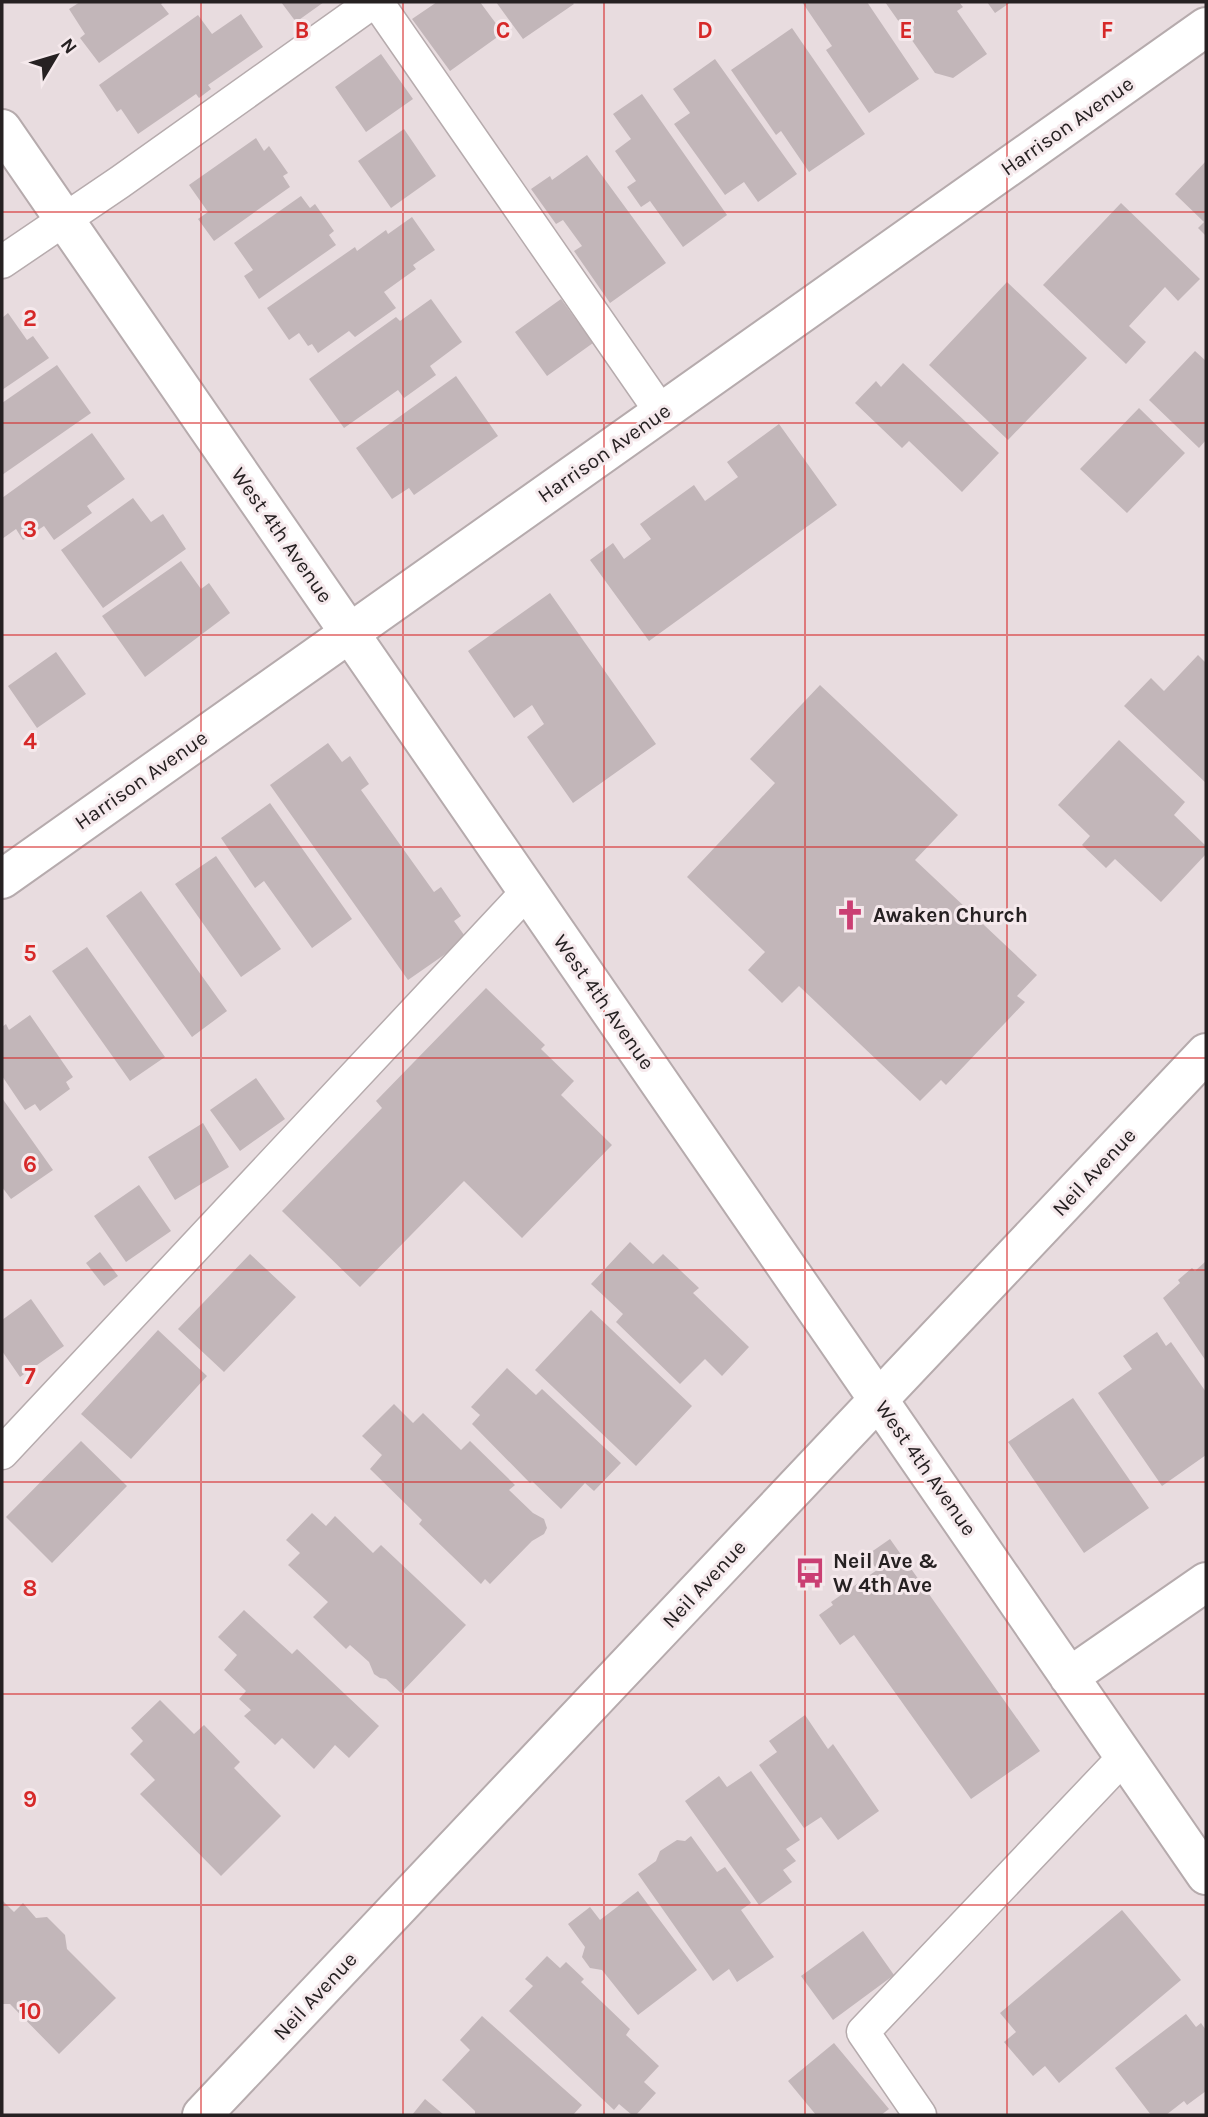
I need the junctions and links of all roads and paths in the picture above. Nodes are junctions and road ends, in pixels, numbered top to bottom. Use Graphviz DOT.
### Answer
graph roads {
  1 [pos="375,2"];
  2 [pos="1206,27"];
  3 [pos="2,128"];
  4 [pos="64,218"];
  5 [pos="2,262"];
  6 [pos="661,412"];
  7 [pos="350,632"];
  8 [pos="2,879"];
  9 [pos="528,891"];
  10 [pos="1206,1053"];
  11 [pos="878,1399"];
  12 [pos="2,1453"];
  13 [pos="1206,1582"];
  14 [pos="1069,1677"];
  15 [pos="1124,1757"];
  16 [pos="1206,1875"];
  17 [pos="202,2115"];
  18 [pos="920,2115"];
  1 -- 4 [label="lane"];
  1 -- 6 [label="lane"];
  2 -- 6 [label="street, Harrison Avenue"];
  3 -- 4 [label="street, West 4th Avenue"];
  4 -- 5 [label="lane"];
  4 -- 7 [label="street, West 4th Avenue"];
  6 -- 7 [label="street, Harrison Avenue"];
  7 -- 8 [label="street, Harrison Avenue"];
  7 -- 9 [label="street, West 4th Avenue"];
  9 -- 11 [label="street, West 4th Avenue"];
  9 -- 12 [label="lane"];
  10 -- 11 [label="street, Neil Avenue"];
  11 -- 14 [label="street, West 4th Avenue"];
  11 -- 17 [label="street, Neil Avenue"];
  13 -- 14 [label="street"];
  14 -- 15 [label="street, West 4th Avenue"];
  15 -- 16 [label="street, West 4th Avenue"];
  15 -- 18 [label="lane"];
}
